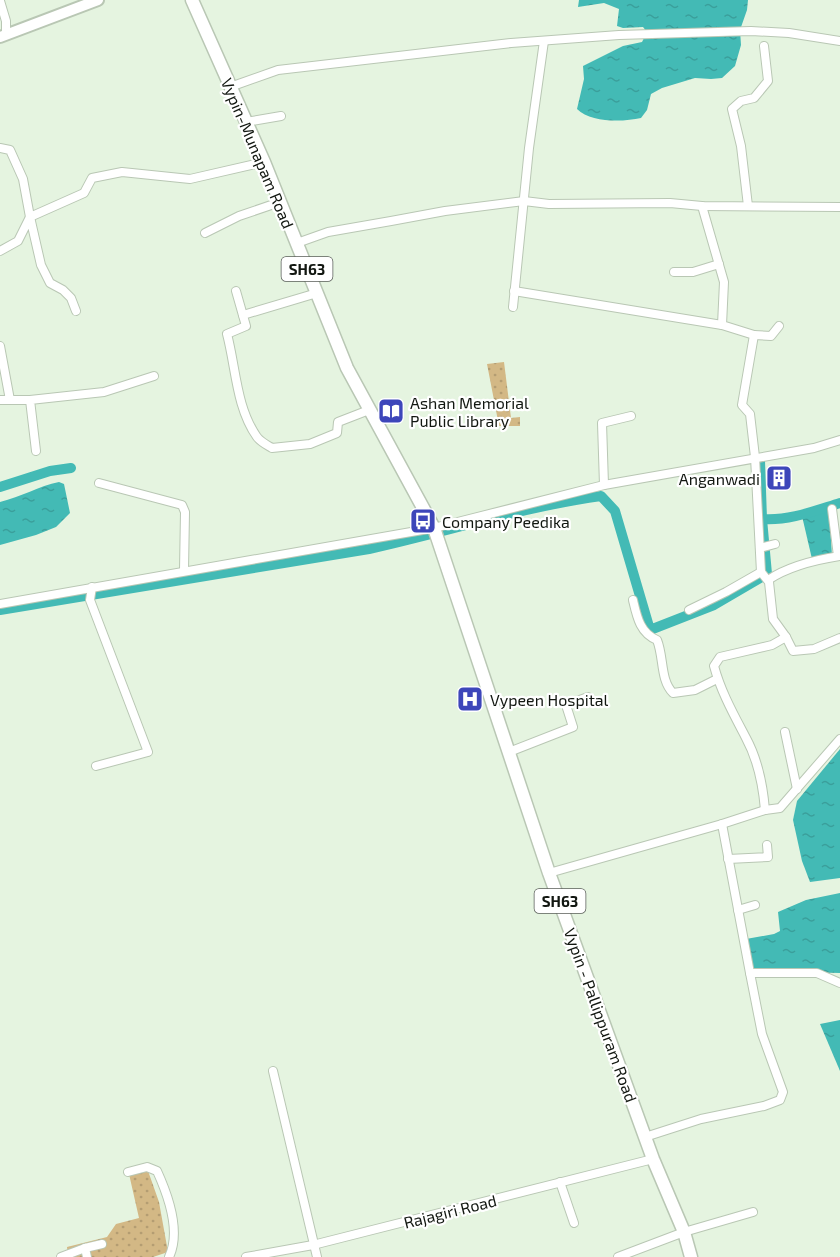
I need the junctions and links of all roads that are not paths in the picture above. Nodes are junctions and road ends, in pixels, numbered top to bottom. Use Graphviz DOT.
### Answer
graph roads {
  1 [pos="98,0"];
  2 [pos="192,0"];
  3 [pos="0,1"];
  4 [pos="3,36"];
  5 [pos="544,41"];
  6 [pos="840,41"];
  7 [pos="764,46"];
  8 [pos="230,87"];
  9 [pos="281,116"];
  10 [pos="246,122"];
  11 [pos="0,148"];
  12 [pos="264,162"];
  13 [pos="524,201"];
  14 [pos="280,202"];
  15 [pos="702,206"];
  16 [pos="748,206"];
  17 [pos="840,207"];
  18 [pos="30,217"];
  19 [pos="205,233"];
  20 [pos="297,243"];
  21 [pos="0,251"];
  22 [pos="719,264"];
  23 [pos="674,272"];
  24 [pos="236,291"];
  25 [pos="514,291"];
  26 [pos="317,293"];
  27 [pos="513,307"];
  28 [pos="76,311"];
  29 [pos="243,315"];
  30 [pos="722,326"];
  31 [pos="779,326"];
  32 [pos="754,335"];
  33 [pos="0,346"];
  34 [pos="154,376"];
  35 [pos="0,400"];
  36 [pos="10,400"];
  37 [pos="30,400"];
  38 [pos="369,410"];
  39 [pos="631,416"];
  40 [pos="840,440"];
  41 [pos="36,451"];
  42 [pos="755,457"];
  43 [pos="99,483"];
  44 [pos="604,485"];
  45 [pos="832,509"];
  46 [pos="436,534"];
  47 [pos="775,544"];
  48 [pos="760,548"];
  49 [pos="839,556"];
  50 [pos="184,570"];
  51 [pos="760,572"];
  52 [pos="768,580"];
  53 [pos="92,587"];
  54 [pos="633,600"];
  55 [pos="0,604"];
  56 [pos="689,610"];
  57 [pos="786,637"];
  58 [pos="840,638"];
  59 [pos="717,679"];
  60 [pos="588,697"];
  61 [pos="785,732"];
  62 [pos="840,739"];
  63 [pos="509,752"];
  64 [pos="96,766"];
  65 [pos="797,789"];
  66 [pos="765,810"];
  67 [pos="722,824"];
  68 [pos="767,845"];
  69 [pos="728,859"];
  70 [pos="549,873"];
  71 [pos="755,906"];
  72 [pos="738,910"];
  73 [pos="750,974"];
  74 [pos="840,983"];
  75 [pos="273,1071"];
  76 [pos="645,1137"];
  77 [pos="652,1159"];
  78 [pos="128,1172"];
  79 [pos="560,1182"];
  80 [pos="753,1212"];
  81 [pos="574,1223"];
  82 [pos="684,1232"];
  83 [pos="102,1244"];
  84 [pos="314,1245"];
  85 [pos="86,1253"];
  86 [pos="61,1257"];
  87 [pos="169,1257"];
  88 [pos="246,1257"];
  89 [pos="317,1257"];
  90 [pos="618,1257"];
  91 [pos="691,1257"];
  1 -- 4 [label="main road"];
  2 -- 8 [label="main road, Vypin-Munapam Road / SH63"];
  3 -- 4 [label="street"];
  5 -- 6 [label="street"];
  5 -- 8 [label="street"];
  5 -- 13 [label="street"];
  7 -- 16 [label="street"];
  8 -- 10 [label="main road, Vypin-Munapam Road / SH63"];
  9 -- 10 [label="street"];
  10 -- 12 [label="main road, Vypin-Munapam Road / SH63"];
  11 -- 18 [label="street"];
  12 -- 14 [label="main road, Vypin-Munapam Road / SH63"];
  12 -- 18 [label="street"];
  13 -- 15 [label="street"];
  13 -- 20 [label="street"];
  13 -- 25 [label="street"];
  14 -- 19 [label="street"];
  14 -- 20 [label="main road, Vypin-Munapam Road / SH63"];
  15 -- 16 [label="street"];
  15 -- 22 [label="street"];
  16 -- 17 [label="street"];
  18 -- 21 [label="street"];
  18 -- 28 [label="street"];
  20 -- 26 [label="main road, Vypin-Munapam Road / SH63"];
  22 -- 23 [label="street"];
  22 -- 30 [label="street"];
  24 -- 29 [label="street"];
  25 -- 27 [label="street"];
  25 -- 30 [label="street"];
  26 -- 29 [label="street"];
  26 -- 38 [label="main road, Vypin-Munapam Road / SH63"];
  29 -- 38 [label="street"];
  30 -- 32 [label="street"];
  31 -- 32 [label="street"];
  32 -- 42 [label="street"];
  33 -- 36 [label="street"];
  34 -- 37 [label="street"];
  35 -- 36 [label="street"];
  36 -- 37 [label="street"];
  37 -- 41 [label="street"];
  38 -- 46 [label="main road, Vypin-Munapam Road / SH63"];
  39 -- 44 [label="street"];
  40 -- 42 [label="street"];
  42 -- 44 [label="street"];
  42 -- 48 [label="street"];
  43 -- 50 [label="street"];
  44 -- 46 [label="street"];
  45 -- 49 [label="street"];
  46 -- 50 [label="street"];
  46 -- 63 [label="main road, Vypin - Pallippuram Road / SH63"];
  47 -- 48 [label="street"];
  48 -- 51 [label="street"];
  49 -- 52 [label="street"];
  50 -- 53 [label="street"];
  51 -- 52 [label="street"];
  51 -- 56 [label="street"];
  52 -- 57 [label="street"];
  53 -- 55 [label="street"];
  53 -- 64 [label="street"];
  54 -- 59 [label="street"];
  57 -- 58 [label="street"];
  57 -- 59 [label="street"];
  59 -- 66 [label="street"];
  60 -- 63 [label="street"];
  61 -- 65 [label="street"];
  62 -- 65 [label="street"];
  63 -- 70 [label="main road, Vypin - Pallippuram Road / SH63"];
  65 -- 66 [label="street"];
  66 -- 67 [label="street"];
  67 -- 69 [label="street"];
  67 -- 70 [label="street"];
  68 -- 69 [label="street"];
  69 -- 72 [label="street"];
  70 -- 76 [label="main road, Vypin - Pallippuram Road / SH63"];
  71 -- 72 [label="street"];
  72 -- 73 [label="street"];
  73 -- 74 [label="street"];
  73 -- 76 [label="street"];
  75 -- 84 [label="street"];
  76 -- 77 [label="main road, Vypin - Pallippuram Road / SH63"];
  77 -- 79 [label="street, Rajagiri Road"];
  77 -- 82 [label="main road, Vypin - Pallippuram Road / SH63"];
  78 -- 87 [label="street"];
  79 -- 81 [label="street"];
  79 -- 84 [label="street, Rajagiri Road"];
  80 -- 82 [label="street"];
  82 -- 90 [label="street"];
  82 -- 91 [label="main road, Vypin - Pallippuram Road / SH63"];
  83 -- 85 [label="street"];
  84 -- 88 [label="street, Rajagiri Road"];
  84 -- 89 [label="street"];
  85 -- 86 [label="street"];
}
